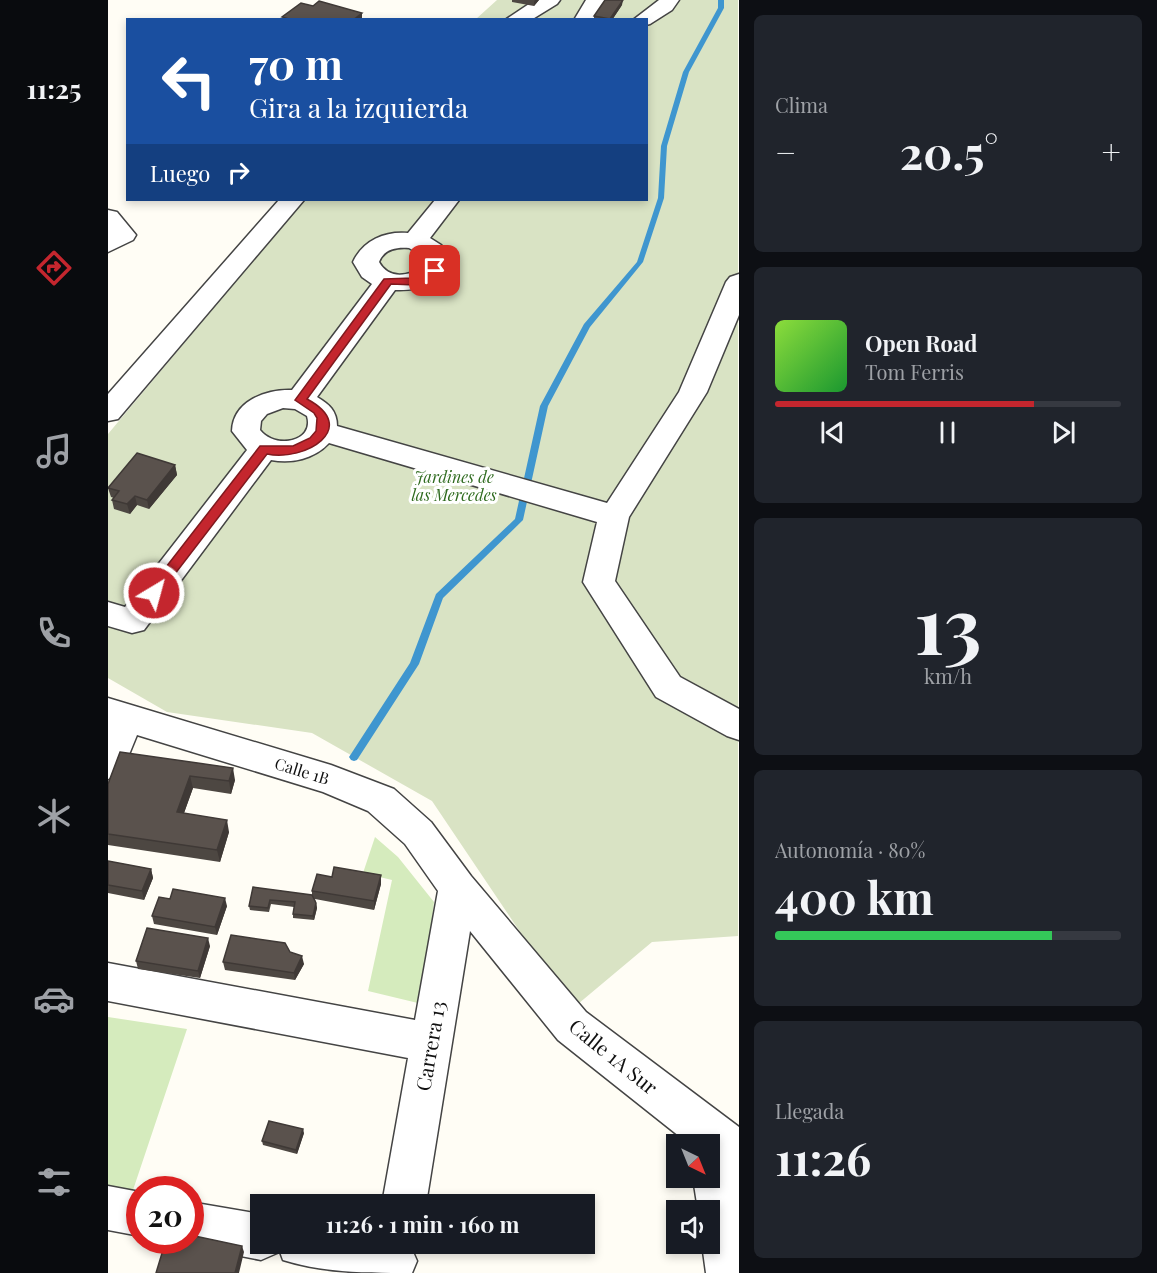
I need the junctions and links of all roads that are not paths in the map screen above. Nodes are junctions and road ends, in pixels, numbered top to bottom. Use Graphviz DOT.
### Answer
graph roads {
  1 [pos="550,0"];
  2 [pos="596,0"];
  3 [pos="669,0"];
  4 [pos="518,18"];
  5 [pos="585,18"];
  6 [pos="646,18"];
  7 [pos="291,201"];
  8 [pos="446,201"];
  9 [pos="108,217"];
  10 [pos="415,241"];
  11 [pos="108,244"];
  12 [pos="388,281"];
  13 [pos="738,282"];
  14 [pos="300,400"];
  15 [pos="108,412"];
  16 [pos="322,431"];
  17 [pos="264,449"];
  18 [pos="614,516"];
  19 [pos="108,614"];
  20 [pos="117,716"];
  21 [pos="738,726"];
  22 [pos="108,764"];
  23 [pos="458,888"];
  24 [pos="108,982"];
  25 [pos="432,1043"];
  26 [pos="724,1144"];
  27 [pos="406,1194"];
  28 [pos="108,1209"];
  29 [pos="126,1212"];
  30 [pos="204,1227"];
  31 [pos="250,1235"];
  32 [pos="362,1254"];
  33 [pos="394,1259"];
  34 [pos="729,1273"];
  1 -- 4 [label="street"];
  2 -- 5 [label="street"];
  3 -- 6 [label="street"];
  7 -- 15 [label="street"];
  8 -- 10 [label="street"];
  9 -- 11 [label="street"];
  10 -- 12 [label="street"];
  10 -- 12 [label="street"];
  12 -- 14 [label="street"];
  13 -- 18 [label="street"];
  14 -- 16 [label="street"];
  14 -- 17 [label="street"];
  16 -- 17 [label="street"];
  16 -- 18 [label="street"];
  17 -- 19 [label="street"];
  18 -- 21 [label="street"];
  20 -- 22 [label="street"];
  20 -- 23 [label="street, Calle 1B"];
  23 -- 25 [label="street, Carrera 13"];
  23 -- 26 [label="street, Calle 1A Sur"];
  24 -- 25 [label="street"];
  25 -- 27 [label="street, Carrera 13"];
  26 -- 34 [label="street"];
  28 -- 29 [label="street"];
  30 -- 31 [label="street"];
  32 -- 33 [label="street"];
}
